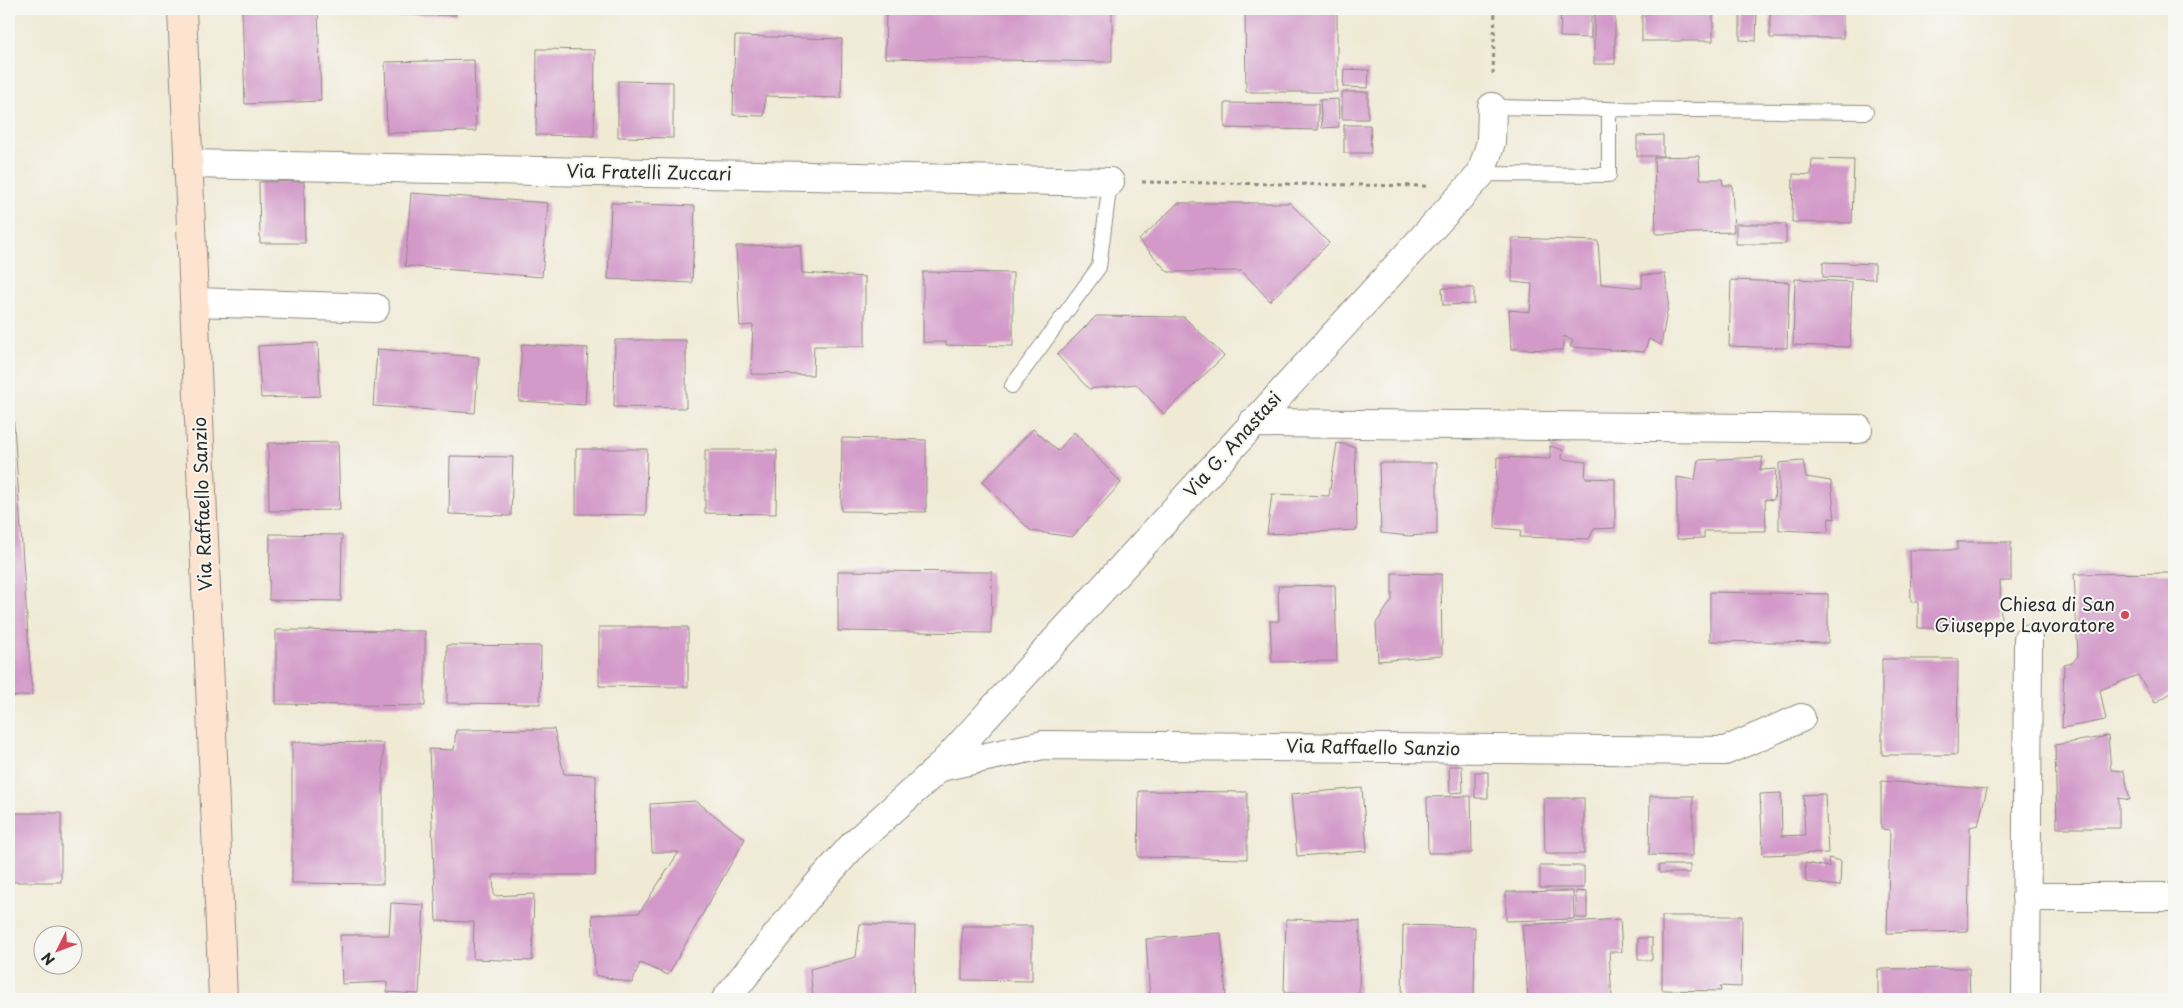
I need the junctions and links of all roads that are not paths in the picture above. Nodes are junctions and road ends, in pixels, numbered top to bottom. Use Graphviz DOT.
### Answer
graph roads {
  1 [pos="182,9"];
  2 [pos="1492,107"];
  3 [pos="1609,109"];
  4 [pos="1866,112"];
  5 [pos="188,164"];
  6 [pos="1475,180"];
  7 [pos="1110,182"];
  8 [pos="195,302"];
  9 [pos="375,308"];
  10 [pos="1012,386"];
  11 [pos="1252,424"];
  12 [pos="1858,429"];
  13 [pos="2028,639"];
  14 [pos="1801,718"];
  15 [pos="940,767"];
  16 [pos="2026,897"];
  17 [pos="2174,897"];
  18 [pos="223,999"];
  19 [pos="726,999"];
  20 [pos="2026,999"];
  1 -- 5 [label="main road, Via Raffaello Sanzio"];
  2 -- 3 [label="lane"];
  2 -- 6 [label="street, Via G. Anastasi"];
  3 -- 4 [label="lane"];
  3 -- 6 [label="lane"];
  5 -- 7 [label="street, Via Fratelli Zuccari"];
  5 -- 8 [label="main road, Via Raffaello Sanzio"];
  6 -- 11 [label="street, Via G. Anastasi"];
  7 -- 10 [label="lane"];
  8 -- 9 [label="street"];
  8 -- 18 [label="main road, Via Raffaello Sanzio"];
  11 -- 12 [label="street"];
  11 -- 15 [label="street, Via G. Anastasi"];
  13 -- 16 [label="street"];
  14 -- 15 [label="street, Via Raffaello Sanzio"];
  15 -- 19 [label="street, Via G. Anastasi"];
  16 -- 17 [label="street"];
  16 -- 20 [label="street"];
}
